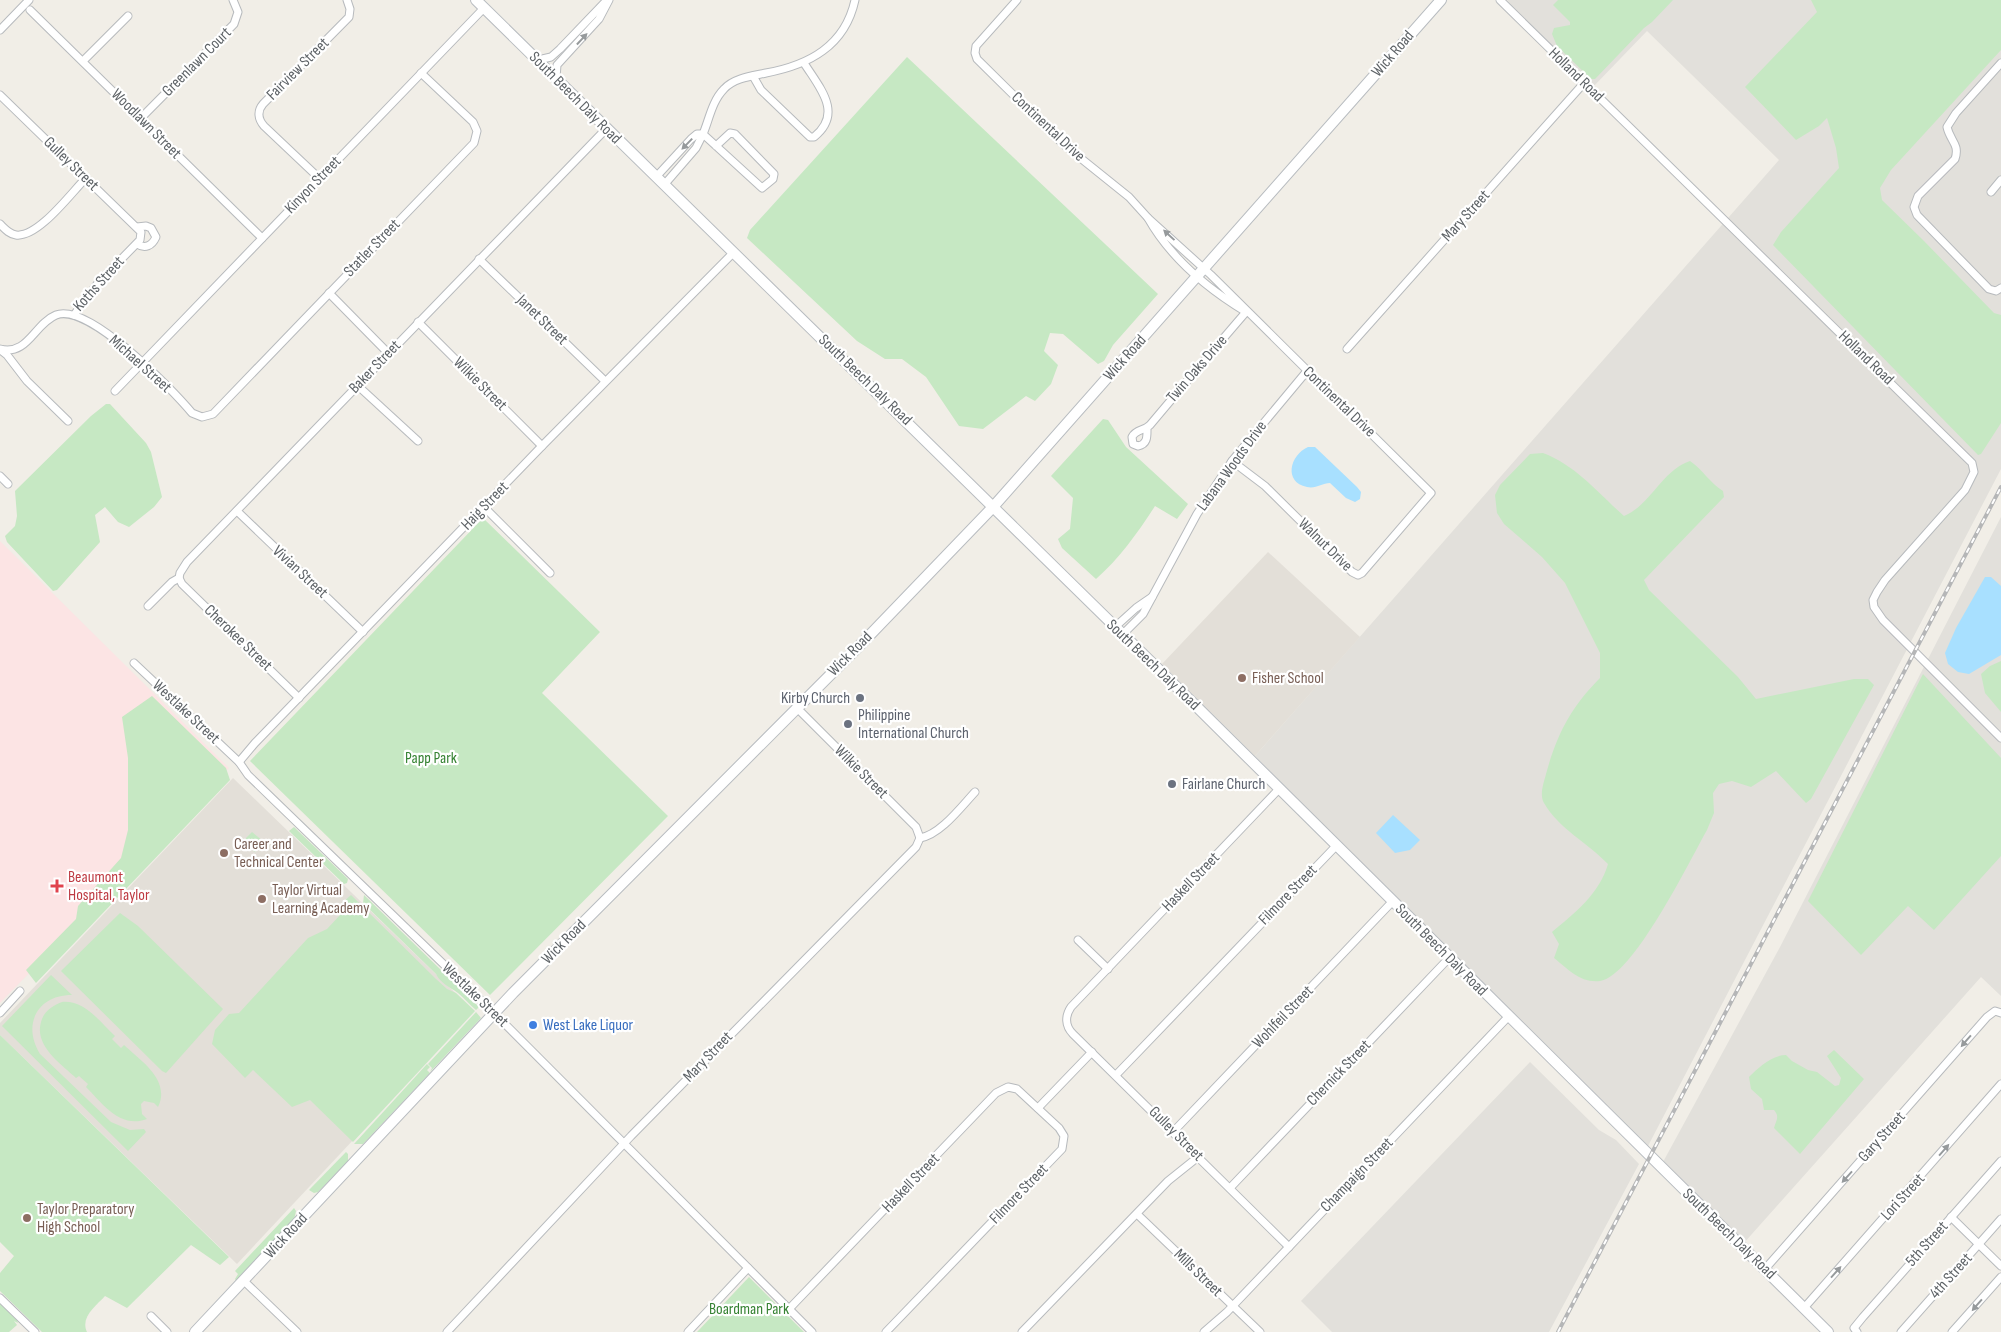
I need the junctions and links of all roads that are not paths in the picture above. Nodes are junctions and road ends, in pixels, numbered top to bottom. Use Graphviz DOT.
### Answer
graph roads {
  1 [pos="29,0"];
  2 [pos="233,0"];
  3 [pos="347,0"];
  4 [pos="476,0"];
  5 [pos="608,0"];
  6 [pos="855,0"];
  7 [pos="1017,0"];
  8 [pos="1441,0"];
  9 [pos="1500,0"];
  10 [pos="484,8"];
  11 [pos="30,10"];
  12 [pos="128,16"];
  13 [pos="0,30"];
  14 [pos="538,60"];
  15 [pos="83,61"];
  16 [pos="804,63"];
  17 [pos="2001,63"];
  18 [pos="421,73"];
  19 [pos="753,76"];
  20 [pos="556,78"];
  21 [pos="1584,83"];
  22 [pos="0,95"];
  23 [pos="140,118"];
  24 [pos="606,129"];
  25 [pos="703,134"];
  26 [pos="716,146"];
  27 [pos="86,178"];
  28 [pos="320,178"];
  29 [pos="2001,180"];
  30 [pos="660,181"];
  31 [pos="1991,192"];
  32 [pos="0,224"];
  33 [pos="139,231"];
  34 [pos="262,238"];
  35 [pos="136,244"];
  36 [pos="734,252"];
  37 [pos="479,260"];
  38 [pos="1201,272"];
  39 [pos="2001,288"];
  40 [pos="328,293"];
  41 [pos="1246,312"];
  42 [pos="74,315"];
  43 [pos="418,322"];
  44 [pos="1347,349"];
  45 [pos="0,350"];
  46 [pos="388,353"];
  47 [pos="142,363"];
  48 [pos="1307,371"];
  49 [pos="605,382"];
  50 [pos="357,385"];
  51 [pos="115,391"];
  52 [pos="202,417"];
  53 [pos="68,421"];
  54 [pos="1148,428"];
  55 [pos="418,442"];
  56 [pos="542,446"];
  57 [pos="1232,461"];
  58 [pos="0,476"];
  59 [pos="8,484"];
  60 [pos="1432,493"];
  61 [pos="484,507"];
  62 [pos="993,507"];
  63 [pos="237,511"];
  64 [pos="550,573"];
  65 [pos="179,578"];
  66 [pos="1154,595"];
  67 [pos="148,606"];
  68 [pos="1115,628"];
  69 [pos="363,632"];
  70 [pos="1122,635"];
  71 [pos="134,663"];
  72 [pos="299,698"];
  73 [pos="797,708"];
  74 [pos="2001,738"];
  75 [pos="239,762"];
  76 [pos="1279,789"];
  77 [pos="975,792"];
  78 [pos="920,838"];
  79 [pos="1336,846"];
  80 [pos="1392,902"];
  81 [pos="1078,940"];
  82 [pos="1449,958"];
  83 [pos="1108,969"];
  84 [pos="20,991"];
  85 [pos="0,1013"];
  86 [pos="494,1013"];
  87 [pos="2001,1013"];
  88 [pos="1508,1017"];
  89 [pos="1066,1020"];
  90 [pos="1092,1052"];
  91 [pos="1116,1076"];
  92 [pos="2001,1084"];
  93 [pos="1038,1108"];
  94 [pos="1173,1132"];
  95 [pos="624,1144"];
  96 [pos="1198,1157"];
  97 [pos="2001,1161"];
  98 [pos="1230,1188"];
  99 [pos="1137,1214"];
  100 [pos="1951,1217"];
  101 [pos="2001,1219"];
  102 [pos="1979,1244"];
  103 [pos="1289,1247"];
  104 [pos="2001,1266"];
  105 [pos="748,1268"];
  106 [pos="1764,1269"];
  107 [pos="2001,1277"];
  108 [pos="244,1281"];
  109 [pos="0,1298"];
  110 [pos="1232,1306"];
  111 [pos="1804,1308"];
  112 [pos="789,1309"];
  113 [pos="151,1316"];
  114 [pos="1855,1330"];
  115 [pos="35,1332"];
  116 [pos="167,1332"];
  117 [pos="195,1332"];
  118 [pos="297,1332"];
  119 [pos="447,1332"];
  120 [pos="688,1332"];
  121 [pos="812,1332"];
  122 [pos="886,1332"];
  123 [pos="1022,1332"];
  124 [pos="1204,1332"];
  125 [pos="1260,1332"];
  126 [pos="1828,1332"];
  127 [pos="1900,1332"];
  128 [pos="1952,1332"];
  1 -- 13 [label="street"];
  2 -- 23 [label="street, Greenlawn Court"];
  3 -- 28 [label="street, Fairview Street"];
  4 -- 10 [label="street, South Beech Daly Road"];
  5 -- 14 [label="street"];
  20 -- 5 [label="street, one-way"];
  6 -- 16 [label="street"];
  7 -- 38 [label="street, Continental Drive"];
  8 -- 38 [label="street, Wick Road"];
  9 -- 21 [label="street, Holland Road"];
  10 -- 14 [label="street, South Beech Daly Road"];
  10 -- 18 [label="street, Kinyon Street"];
  11 -- 15 [label="street, Woodlawn Street"];
  12 -- 15 [label="street"];
  14 -- 20 [label="street, South Beech Daly Road"];
  15 -- 23 [label="street, Woodlawn Street"];
  16 -- 19 [label="street"];
  16 -- 19 [label="street"];
  17 -- 39 [label="street"];
  18 -- 28 [label="street, Kinyon Street"];
  18 -- 40 [label="street, Statler Street"];
  19 -- 25 [label="street"];
  20 -- 24 [label="street, South Beech Daly Road"];
  21 -- 44 [label="street, Mary Street"];
  21 -- 74 [label="street, Holland Road"];
  22 -- 27 [label="street, Gulley Street"];
  23 -- 34 [label="street, Woodlawn Street"];
  24 -- 30 [label="street, South Beech Daly Road"];
  24 -- 37 [label="street, Baker Street"];
  25 -- 26 [label="street"];
  25 -- 30 [label="street"];
  26 -- 26 [label="street"];
  27 -- 32 [label="street"];
  27 -- 33 [label="street, Gulley Street"];
  28 -- 34 [label="street, Kinyon Street"];
  29 -- 31 [label="street"];
  30 -- 36 [label="street, South Beech Daly Road"];
  33 -- 35 [label="street, Koths Street"];
  33 -- 35 [label="street"];
  34 -- 47 [label="street, Kinyon Street"];
  35 -- 42 [label="street, Koths Street"];
  36 -- 49 [label="street, Haig Street"];
  36 -- 62 [label="street, South Beech Daly Road"];
  37 -- 43 [label="street, Baker Street"];
  37 -- 49 [label="street, Janet Street"];
  38 -- 41 [label="street, Continental Drive"];
  38 -- 62 [label="street, Wick Road"];
  40 -- 46 [label="street"];
  40 -- 52 [label="street, Statler Street"];
  41 -- 48 [label="street, Continental Drive"];
  41 -- 54 [label="street, Twin Oaks Drive"];
  42 -- 45 [label="street, Koths Street"];
  42 -- 47 [label="street, Michael Street"];
  43 -- 46 [label="street, Baker Street"];
  43 -- 56 [label="street, Wilkie Street"];
  45 -- 53 [label="street"];
  46 -- 50 [label="street, Baker Street"];
  47 -- 51 [label="street, Kinyon Street"];
  47 -- 52 [label="street, Michael Street"];
  48 -- 57 [label="street, Labana Woods Drive"];
  48 -- 60 [label="street, Continental Drive"];
  49 -- 56 [label="street, Haig Street"];
  50 -- 55 [label="street"];
  50 -- 63 [label="street, Baker Street"];
  56 -- 61 [label="street, Haig Street"];
  57 -- 60 [label="street, Walnut Drive"];
  57 -- 66 [label="street, Labana Woods Drive"];
  58 -- 59 [label="street"];
  61 -- 64 [label="street"];
  61 -- 69 [label="street, Haig Street"];
  62 -- 68 [label="street, South Beech Daly Road"];
  62 -- 73 [label="street, Wick Road"];
  63 -- 65 [label="street, Baker Street"];
  63 -- 69 [label="street, Vivian Street"];
  65 -- 67 [label="street, Baker Street"];
  65 -- 72 [label="street, Cherokee Street"];
  66 -- 68 [label="street, Labana Woods Drive"];
  66 -- 70 [label="street, Labana Woods Drive"];
  68 -- 70 [label="street, South Beech Daly Road"];
  69 -- 72 [label="street, Haig Street"];
  70 -- 76 [label="street, South Beech Daly Road"];
  71 -- 75 [label="street, Westlake Street"];
  72 -- 75 [label="street, Haig Street"];
  73 -- 78 [label="street, Wilkie Street"];
  73 -- 86 [label="street, Wick Road"];
  75 -- 86 [label="street, Westlake Street"];
  76 -- 79 [label="street, South Beech Daly Road"];
  76 -- 83 [label="street, Haskell Street"];
  77 -- 78 [label="street, Mary Street"];
  78 -- 95 [label="street, Mary Street"];
  79 -- 80 [label="street, South Beech Daly Road"];
  79 -- 91 [label="street, Filmore Street"];
  80 -- 82 [label="street, South Beech Daly Road"];
  80 -- 94 [label="street, Wohlfeil Street"];
  81 -- 83 [label="street"];
  82 -- 88 [label="street, South Beech Daly Road"];
  82 -- 98 [label="street, Chernick Street"];
  83 -- 89 [label="street, Haskell Street"];
  84 -- 85 [label="street"];
  86 -- 95 [label="street, Westlake Street"];
  86 -- 108 [label="street, Wick Road"];
  87 -- 106 [label="street, Gary Street, one-way"];
  88 -- 103 [label="street, Champaign Street"];
  88 -- 106 [label="street, South Beech Daly Road"];
  89 -- 90 [label="street, Gulley Street"];
  90 -- 91 [label="street, Gulley Street"];
  90 -- 93 [label="street"];
  91 -- 94 [label="street, Gulley Street"];
  111 -- 92 [label="street, Lori Street, one-way"];
  93 -- 112 [label="street, Haskell Street"];
  93 -- 122 [label="street, Filmore Street"];
  94 -- 96 [label="street, Gulley Street"];
  95 -- 105 [label="street, Westlake Street"];
  95 -- 119 [label="street, Mary Street"];
  96 -- 98 [label="street, Gulley Street"];
  96 -- 99 [label="street"];
  97 -- 100 [label="street, 5th Street"];
  98 -- 103 [label="street, Gulley Street"];
  99 -- 110 [label="street, Mills Street"];
  99 -- 123 [label="street"];
  100 -- 102 [label="street"];
  100 -- 114 [label="street, 5th Street"];
  101 -- 102 [label="street, 4th Street"];
  102 -- 104 [label="street"];
  102 -- 127 [label="street, 4th Street"];
  103 -- 110 [label="street, Champaign Street"];
  105 -- 112 [label="street, Westlake Street"];
  105 -- 120 [label="street"];
  106 -- 111 [label="street, South Beech Daly Road"];
  107 -- 128 [label="street, one-way"];
  108 -- 117 [label="street, Wick Road"];
  108 -- 118 [label="street"];
  109 -- 115 [label="street"];
  110 -- 124 [label="street, Champaign Street"];
  110 -- 125 [label="street, Mills Street"];
  111 -- 126 [label="street, South Beech Daly Road"];
  112 -- 121 [label="street, Westlake Street"];
  113 -- 116 [label="street"];
}
